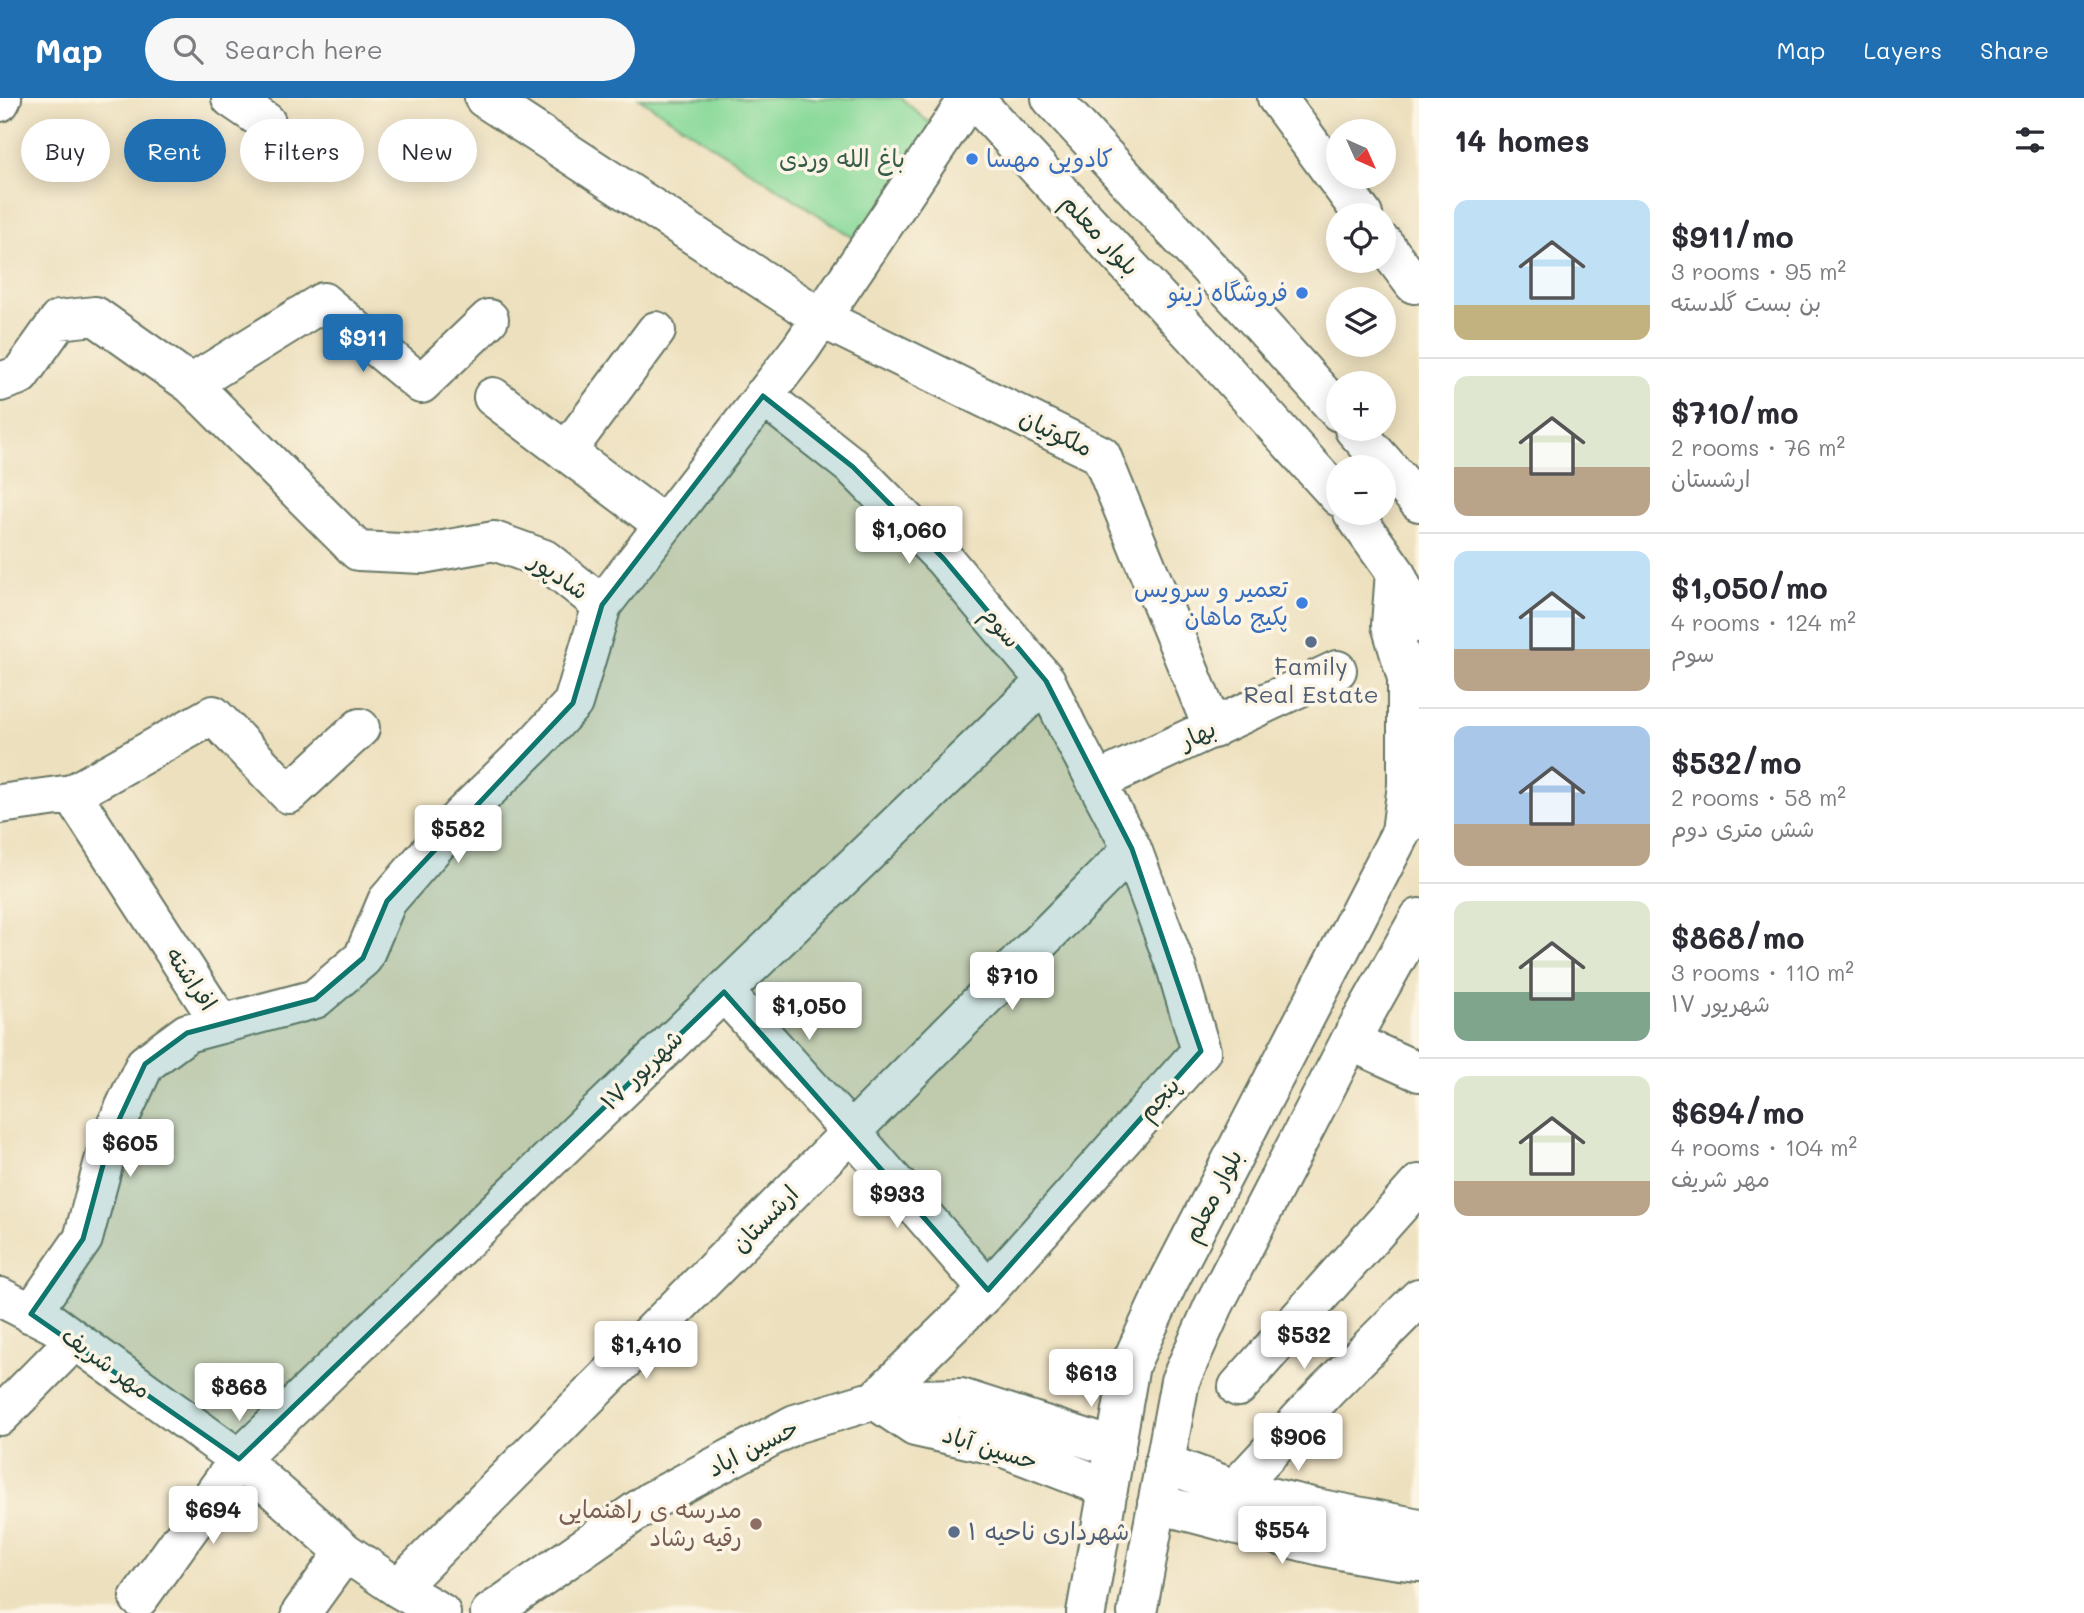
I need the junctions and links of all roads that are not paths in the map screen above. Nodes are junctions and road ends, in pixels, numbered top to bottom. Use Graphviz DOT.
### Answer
graph roads {
  1 [pos="231,98"];
  2 [pos="484,98"];
  3 [pos="971,98"];
  4 [pos="1051,98"];
  5 [pos="1277,98"];
  6 [pos="262,119"];
  7 [pos="1354,203"];
  8 [pos="1396,261"];
  9 [pos="1413,284"];
  10 [pos="821,318"];
  11 [pos="489,319"];
  12 [pos="656,331"];
  13 [pos="0,382"];
  14 [pos="191,384"];
  15 [pos="763,396"];
  16 [pos="492,397"];
  17 [pos="1326,397"];
  18 [pos="1365,441"];
  19 [pos="566,452"];
  20 [pos="1326,483"];
  21 [pos="1419,502"];
  22 [pos="664,524"];
  23 [pos="1362,525"];
  24 [pos="1395,572"];
  25 [pos="602,605"];
  26 [pos="1416,615"];
  27 [pos="1337,670"];
  28 [pos="1046,681"];
  29 [pos="360,728"];
  30 [pos="1068,728"];
  31 [pos="1213,729"];
  32 [pos="1096,782"];
  33 [pos="72,794"];
  34 [pos="0,804"];
  35 [pos="1410,820"];
  36 [pos="1132,849"];
  37 [pos="1419,918"];
  38 [pos="723,992"];
  39 [pos="221,1024"];
  40 [pos="1350,1041"];
  41 [pos="1419,1072"];
  42 [pos="851,1132"];
  43 [pos="1419,1184"];
  44 [pos="988,1290"];
  45 [pos="1419,1298"];
  46 [pos="16,1306"];
  47 [pos="75,1340"];
  48 [pos="1238,1387"];
  49 [pos="875,1400"];
  50 [pos="0,1416"];
  51 [pos="1116,1448"];
  52 [pos="239,1459"];
  53 [pos="1164,1463"];
  54 [pos="1108,1488"];
  55 [pos="1235,1489"];
  56 [pos="1157,1504"];
  57 [pos="1419,1528"];
  58 [pos="345,1552"];
  59 [pos="1419,1562"];
  60 [pos="398,1588"];
  61 [pos="139,1598"];
  62 [pos="301,1613"];
  63 [pos="441,1613"];
  64 [pos="490,1613"];
  65 [pos="1086,1613"];
  66 [pos="1137,1613"];
  1 -- 6 [label="street"];
  2 -- 10 [label="street, ملکوتیان"];
  3 -- 10 [label="street"];
  3 -- 20 [label="street, بلوار معلم"];
  4 -- 17 [label="street"];
  5 -- 7 [label="street"];
  8 -- 9 [label="street"];
  10 -- 15 [label="street"];
  10 -- 31 [label="street, ملکوتیان"];
  11 -- 14 [label="street"];
  12 -- 19 [label="street"];
  13 -- 14 [label="street, شادپور"];
  14 -- 25 [label="street, شادپور"];
  15 -- 22 [label="street"];
  15 -- 28 [label="street, سوم"];
  16 -- 19 [label="street"];
  18 -- 21 [label="street"];
  19 -- 22 [label="street"];
  22 -- 25 [label="street"];
  23 -- 24 [label="street"];
  24 -- 26 [label="street"];
  24 -- 35 [label="street, بلوار معلم"];
  25 -- 39 [label="street, شادپور"];
  27 -- 31 [label="street, بهار"];
  28 -- 30 [label="street, سوم"];
  28 -- 38 [label="street, ۱۷ شهریور"];
  29 -- 33 [label="street"];
  30 -- 32 [label="street, پنجم"];
  31 -- 32 [label="street, بهار"];
  32 -- 36 [label="street, پنجم"];
  33 -- 34 [label="street"];
  33 -- 39 [label="street, افراشته"];
  35 -- 51 [label="street, بلوار معلم"];
  36 -- 42 [label="street, ارشستان"];
  36 -- 44 [label="street, پنجم"];
  37 -- 40 [label="street, بلوار معلم"];
  38 -- 42 [label="street"];
  38 -- 52 [label="street, ۱۷ شهریور"];
  39 -- 46 [label="street, افراشته"];
  40 -- 41 [label="street"];
  40 -- 53 [label="street, بلوار معلم"];
  42 -- 44 [label="street"];
  42 -- 60 [label="street, ارشستان"];
  43 -- 48 [label="street"];
  44 -- 49 [label="street, پنجم"];
  45 -- 55 [label="street"];
  46 -- 47 [label="street, مهر شریف"];
  47 -- 50 [label="street"];
  47 -- 52 [label="street, مهر شریف"];
  49 -- 51 [label="street, حسین اباد"];
  49 -- 54 [label="street, حسین آباد"];
  49 -- 64 [label="street, حسین اباد"];
  51 -- 53 [label="street, حسین اباد"];
  51 -- 54 [label="street, بلوار معلم"];
  52 -- 58 [label="street, مهر شریف"];
  52 -- 61 [label="street, ۱۷ شهریور"];
  53 -- 55 [label="street"];
  53 -- 56 [label="street, بلوار معلم"];
  54 -- 56 [label="street, حسین آباد"];
  54 -- 65 [label="street, بلوار معلم"];
  55 -- 57 [label="street"];
  56 -- 59 [label="street"];
  56 -- 66 [label="street, بلوار معلم"];
  58 -- 60 [label="street, مهر شریف"];
  58 -- 62 [label="street"];
  60 -- 63 [label="street, مهر شریف"];
}
